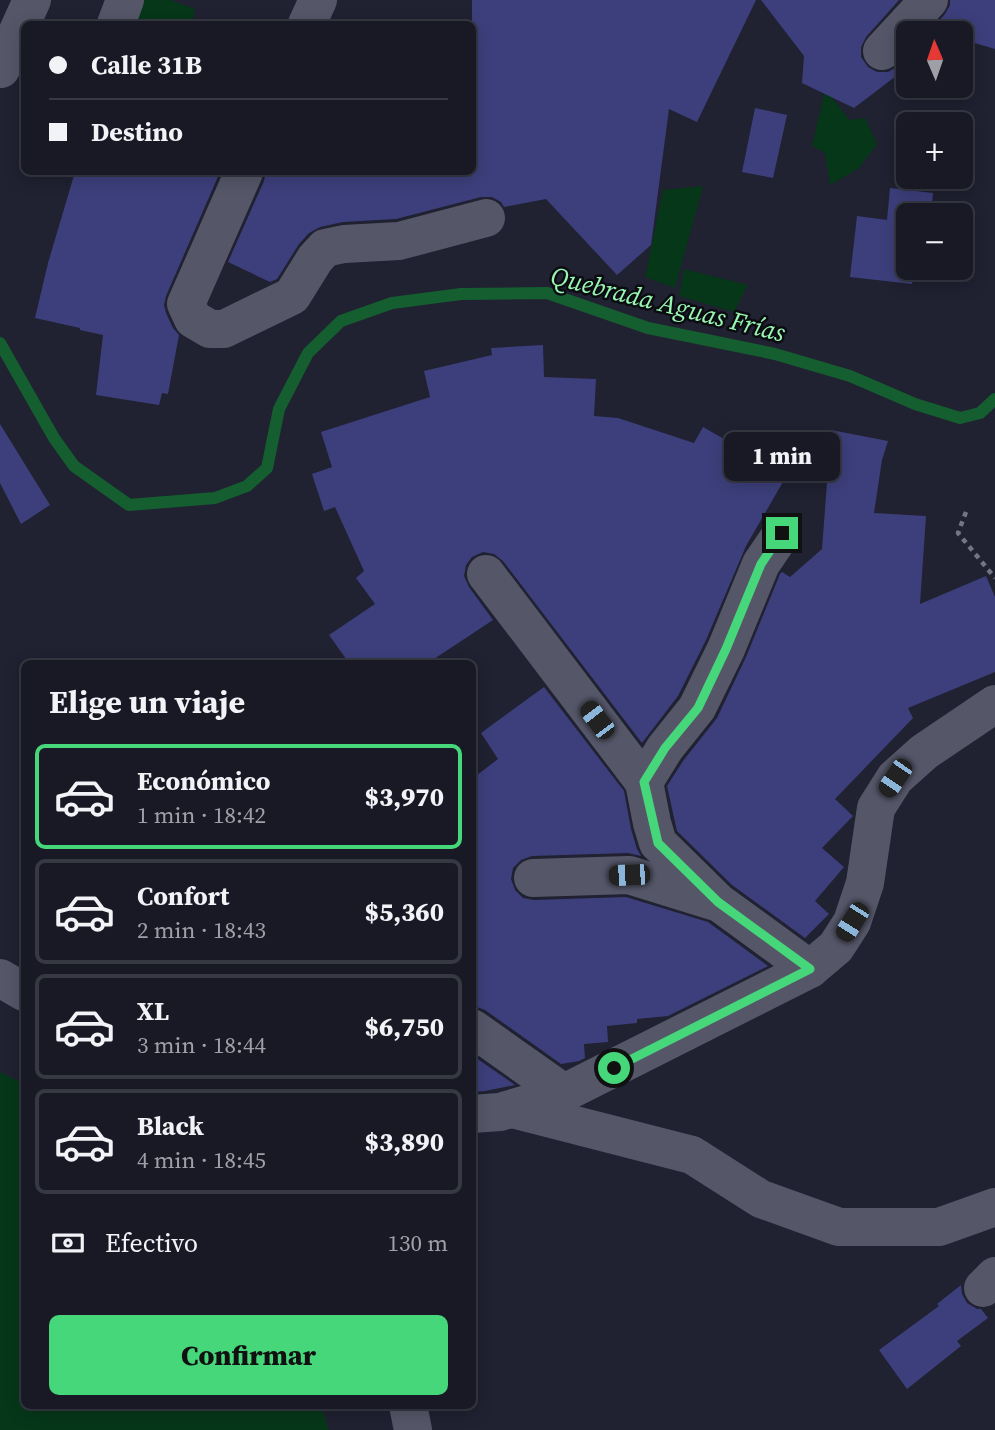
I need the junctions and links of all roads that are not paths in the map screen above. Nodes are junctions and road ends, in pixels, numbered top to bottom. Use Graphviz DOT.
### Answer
graph roads {
  1 [pos="32,0"];
  2 [pos="125,0"];
  3 [pos="318,0"];
  4 [pos="929,0"];
  5 [pos="23,21"];
  6 [pos="117,21"];
  7 [pos="308,21"];
  8 [pos="21,24"];
  9 [pos="882,51"];
  10 [pos="1,69"];
  11 [pos="243,175"];
  12 [pos="486,218"];
  13 [pos="782,533"];
  14 [pos="486,574"];
  15 [pos="995,704"];
  16 [pos="644,782"];
  17 [pos="533,878"];
  18 [pos="718,902"];
  19 [pos="810,969"];
  20 [pos="0,978"];
  21 [pos="21,990"];
  22 [pos="476,1031"];
  23 [pos="564,1093"];
  24 [pos="512,1109"];
  25 [pos="476,1114"];
  26 [pos="995,1208"];
  27 [pos="409,1409"];
  28 [pos="413,1430"];
  1 -- 5 [label="street"];
  2 -- 6 [label="street"];
  3 -- 7 [label="street"];
  4 -- 9 [label="street"];
  8 -- 10 [label="street"];
  11 -- 12 [label="street"];
  13 -- 16 [label="street"];
  14 -- 16 [label="street"];
  15 -- 19 [label="street"];
  16 -- 18 [label="street"];
  17 -- 18 [label="street"];
  18 -- 19 [label="street"];
  19 -- 23 [label="street"];
  20 -- 21 [label="street"];
  22 -- 23 [label="street"];
  23 -- 24 [label="street"];
  24 -- 25 [label="street"];
  24 -- 26 [label="street"];
  27 -- 28 [label="street"];
}
